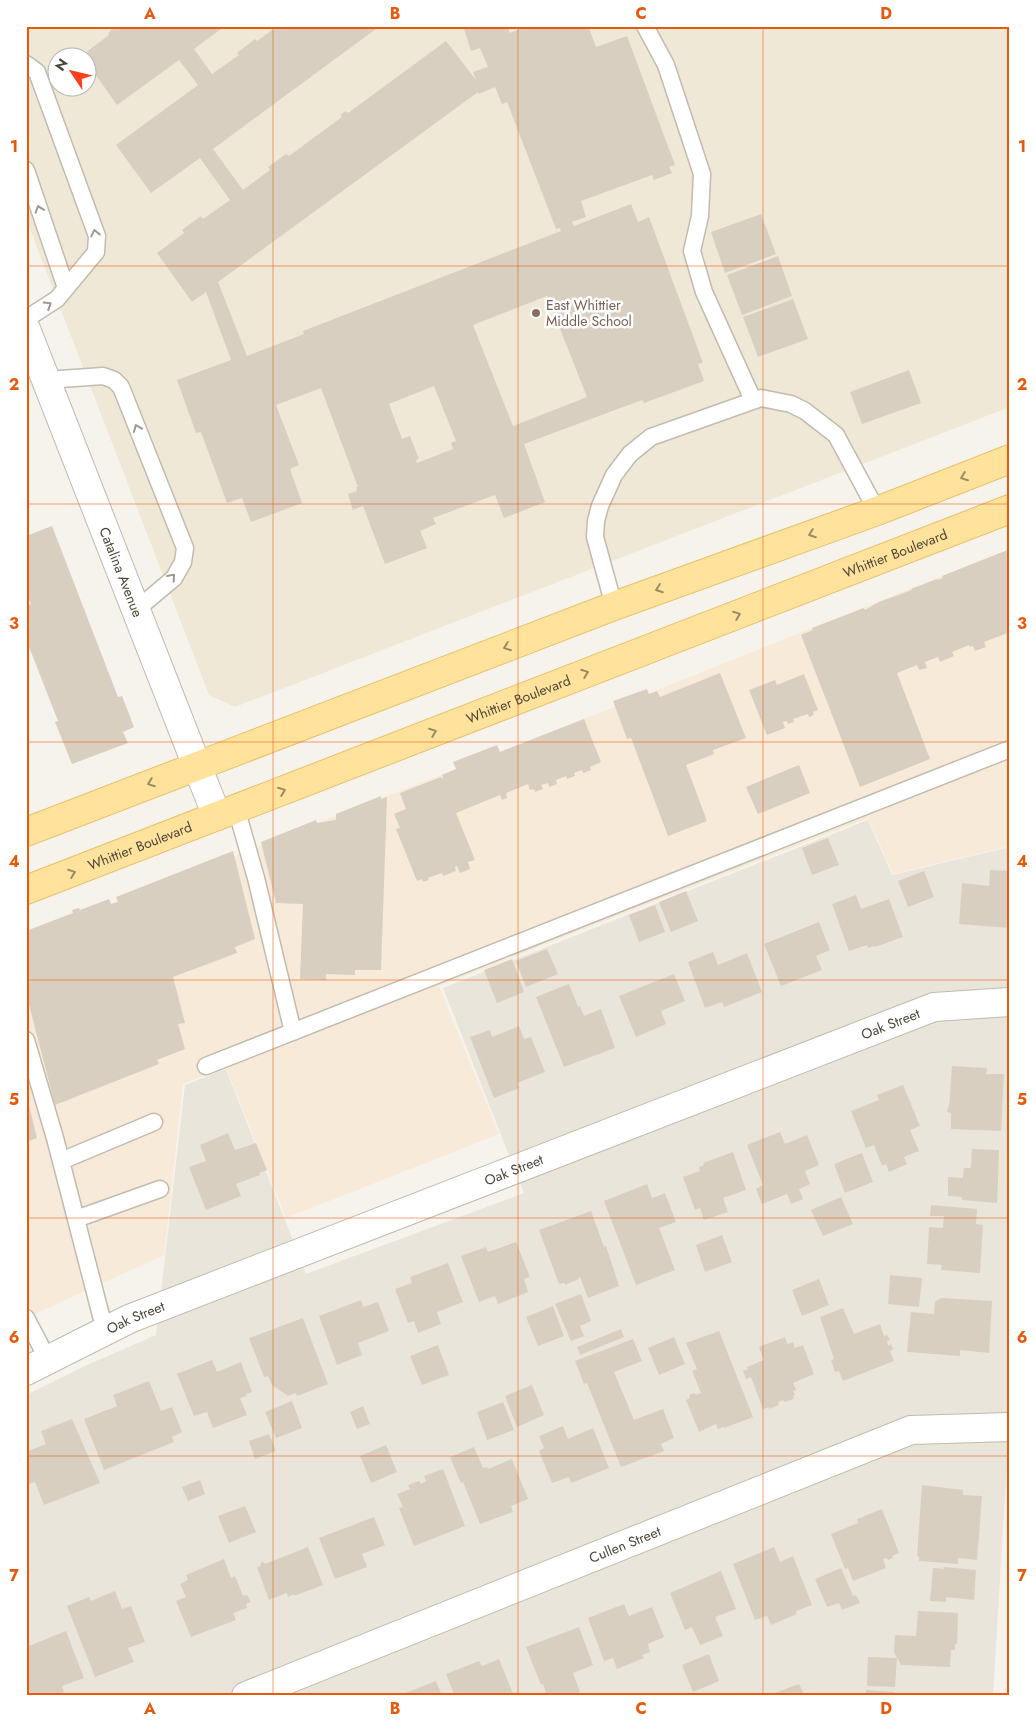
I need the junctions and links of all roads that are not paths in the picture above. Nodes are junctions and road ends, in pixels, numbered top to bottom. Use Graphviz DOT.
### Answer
graph roads {
  1 [pos="645,26"];
  2 [pos="26,64"];
  3 [pos="26,170"];
  4 [pos="66,288"];
  5 [pos="26,319"];
  6 [pos="26,329"];
  7 [pos="38,376"];
  8 [pos="753,400"];
  9 [pos="1010,459"];
  10 [pos="1010,510"];
  11 [pos="877,511"];
  12 [pos="614,606"];
  13 [pos="136,610"];
  14 [pos="1010,749"];
  15 [pos="197,766"];
  16 [pos="227,812"];
  17 [pos="26,832"];
  18 [pos="26,890"];
  19 [pos="1010,1002"];
  20 [pos="293,1032"];
  21 [pos="26,1040"];
  22 [pos="206,1066"];
  23 [pos="154,1122"];
  24 [pos="61,1162"];
  25 [pos="160,1189"];
  26 [pos="76,1219"];
  27 [pos="26,1318"];
  28 [pos="105,1331"];
  29 [pos="37,1366"];
  30 [pos="1010,1427"];
  31 [pos="246,1696"];
  1 -- 8 [label="lane"];
  4 -- 2 [label="lane, one-way"];
  4 -- 3 [label="lane, one-way"];
  5 -- 4 [label="lane, one-way"];
  6 -- 7 [label="street, Catalina Avenue"];
  7 -- 13 [label="street, Catalina Avenue"];
  13 -- 7 [label="lane, one-way"];
  8 -- 11 [label="lane"];
  8 -- 12 [label="lane"];
  9 -- 11 [label="main road, one-way"];
  16 -- 10 [label="main road, Whittier Boulevard, one-way"];
  11 -- 12 [label="main road, one-way"];
  12 -- 15 [label="main road, one-way"];
  13 -- 15 [label="street, Catalina Avenue"];
  14 -- 20 [label="lane"];
  15 -- 16 [label="street, Catalina Avenue"];
  15 -- 17 [label="main road, one-way"];
  18 -- 16 [label="main road, Whittier Boulevard, one-way"];
  16 -- 20 [label="lane"];
  19 -- 28 [label="street, Oak Street"];
  20 -- 22 [label="lane"];
  21 -- 24 [label="lane"];
  23 -- 24 [label="lane"];
  24 -- 26 [label="lane"];
  25 -- 26 [label="lane"];
  26 -- 28 [label="lane"];
  27 -- 29 [label="lane"];
  28 -- 29 [label="street, Oak Street"];
  30 -- 31 [label="street, Cullen Street"];
}
